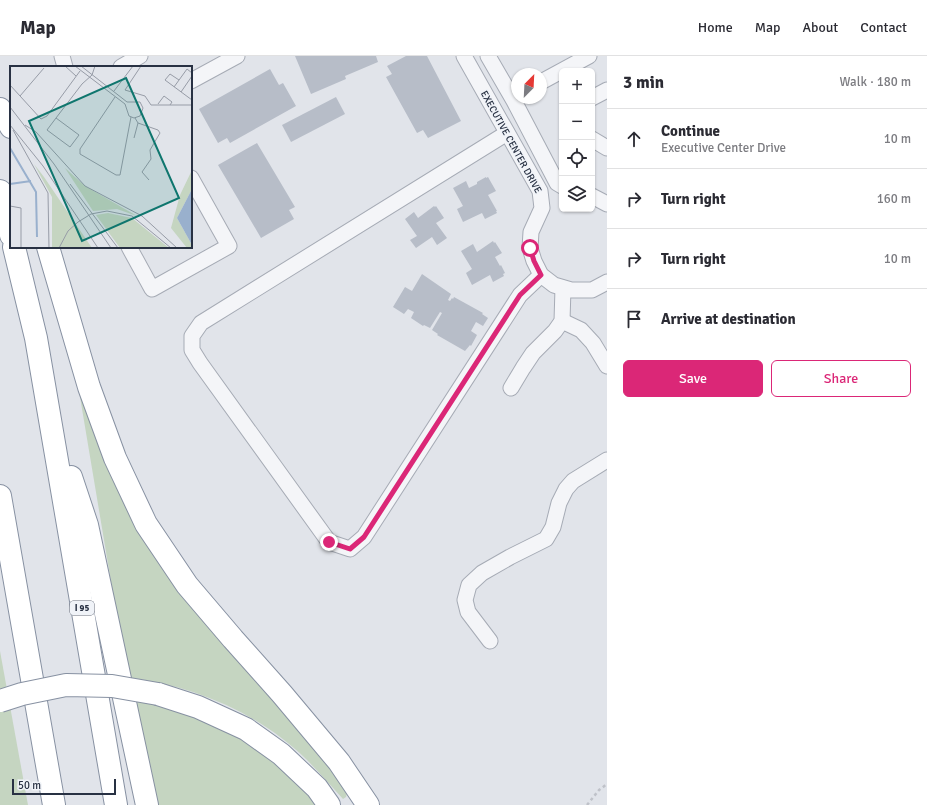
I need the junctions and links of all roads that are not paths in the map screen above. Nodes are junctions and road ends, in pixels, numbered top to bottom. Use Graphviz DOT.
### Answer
graph roads {
  1 [pos="62,56"];
  2 [pos="140,56"];
  3 [pos="237,56"];
  4 [pos="464,56"];
  5 [pos="488,56"];
  6 [pos="589,56"];
  7 [pos="65,66"];
  8 [pos="123,66"];
  9 [pos="547,79"];
  10 [pos="192,80"];
  11 [pos="607,90"];
  12 [pos="511,93"];
  13 [pos="595,96"];
  14 [pos="518,104"];
  15 [pos="0,110"];
  16 [pos="10,125"];
  17 [pos="507,133"];
  18 [pos="594,140"];
  19 [pos="607,148"];
  20 [pos="192,180"];
  21 [pos="559,184"];
  22 [pos="0,191"];
  23 [pos="595,198"];
  24 [pos="607,204"];
  25 [pos="10,231"];
  26 [pos="14,248"];
  27 [pos="48,248"];
  28 [pos="130,248"];
  29 [pos="541,275"];
  30 [pos="607,282"];
  31 [pos="562,288"];
  32 [pos="562,321"];
  33 [pos="607,366"];
  34 [pos="511,388"];
  35 [pos="48,410"];
  36 [pos="607,460"];
  37 [pos="0,496"];
  38 [pos="490,641"];
  39 [pos="0,701"];
  40 [pos="54,805"];
  41 [pos="116,805"];
  42 [pos="147,805"];
  43 [pos="329,805"];
  44 [pos="368,805"];
  1 -- 7 [label="street"];
  2 -- 8 [label="street"];
  3 -- 10 [label="street"];
  4 -- 17 [label="street, EXECUTIVE CENTER DRIVE"];
  5 -- 12 [label="street, EXECUTIVE CENTER DRIVE"];
  6 -- 9 [label="street"];
  11 -- 13 [label="street"];
  14 -- 21 [label="street, EXECUTIVE CENTER DRIVE"];
  15 -- 16 [label="highway"];
  17 -- 29 [label="street, EXECUTIVE CENTER DRIVE"];
  17 -- 29 [label="street"];
  18 -- 19 [label="street"];
  20 -- 28 [label="street"];
  22 -- 25 [label="highway"];
  23 -- 24 [label="street"];
  26 -- 35 [label="highway, I 95"];
  27 -- 44 [label="highway"];
  29 -- 31 [label="street"];
  30 -- 31 [label="street"];
  31 -- 32 [label="street"];
  32 -- 33 [label="street"];
  32 -- 34 [label="street"];
  35 -- 41 [label="highway, I 95"];
  35 -- 42 [label="highway"];
  36 -- 38 [label="street"];
  37 -- 40 [label="highway"];
  39 -- 43 [label="highway, bridge"];
}
